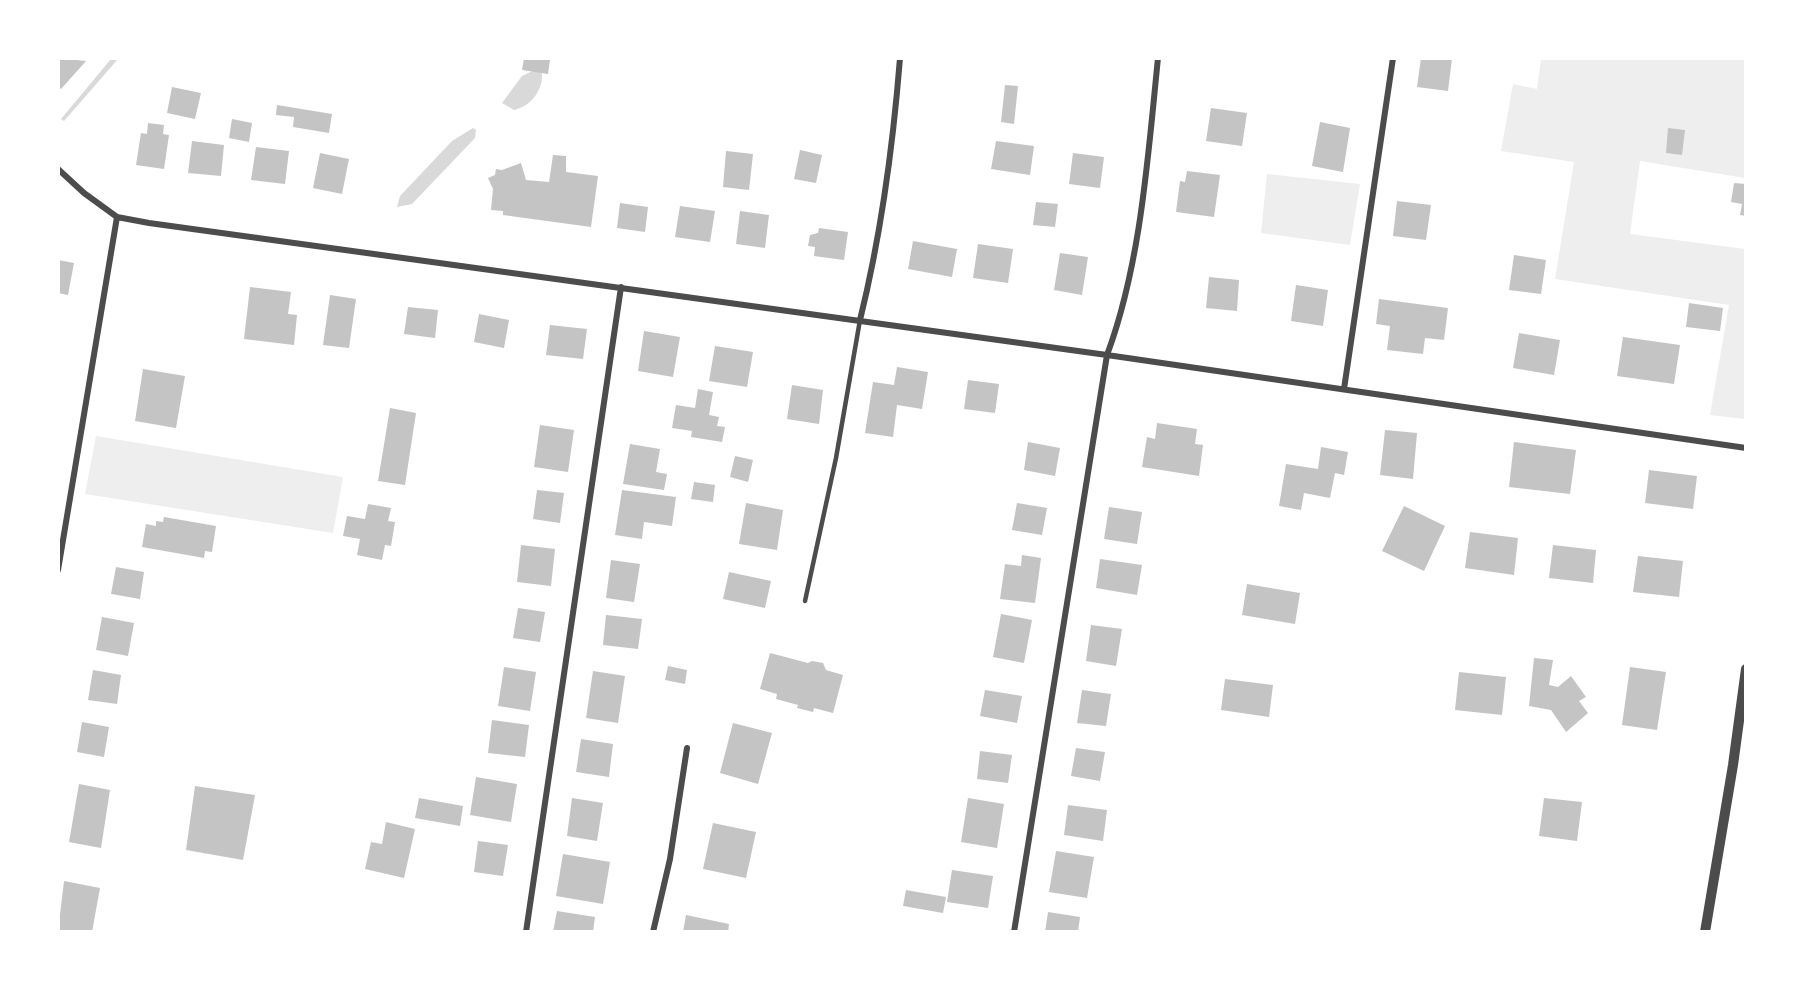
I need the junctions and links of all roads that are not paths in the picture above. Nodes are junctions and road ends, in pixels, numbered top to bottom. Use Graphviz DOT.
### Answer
graph roads {
  1 [pos="900,58"];
  2 [pos="1158,58"];
  3 [pos="1394,58"];
  4 [pos="58,169"];
  5 [pos="117,216"];
  6 [pos="621,287"];
  7 [pos="860,320"];
  8 [pos="1107,355"];
  9 [pos="1344,389"];
  10 [pos="1746,448"];
  11 [pos="58,570"];
  12 [pos="805,601"];
  13 [pos="1746,669"];
  14 [pos="687,748"];
  15 [pos="526,932"];
  16 [pos="653,932"];
  17 [pos="1014,932"];
  18 [pos="1705,932"];
  1 -- 7 [label="street"];
  2 -- 8 [label="street"];
  3 -- 9 [label="street"];
  4 -- 5 [label="street"];
  5 -- 6 [label="street"];
  5 -- 11 [label="street"];
  6 -- 7 [label="street"];
  6 -- 15 [label="street"];
  7 -- 8 [label="street"];
  7 -- 12 [label="lane"];
  8 -- 9 [label="street"];
  8 -- 17 [label="street"];
  9 -- 10 [label="street"];
  13 -- 18 [label="street"];
  14 -- 16 [label="street"];
}
